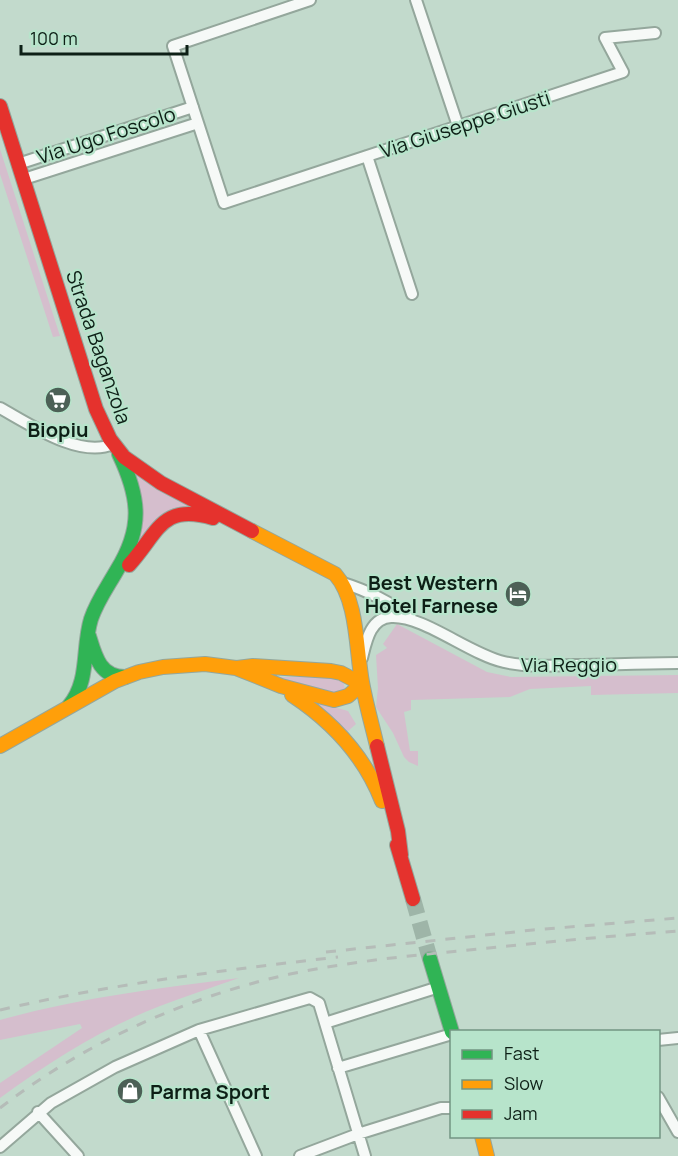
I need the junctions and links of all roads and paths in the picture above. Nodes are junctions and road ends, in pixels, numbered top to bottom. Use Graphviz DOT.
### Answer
graph roads {
  1 [pos="310,0"];
  2 [pos="416,0"];
  3 [pos="655,33"];
  4 [pos="0,105"];
  5 [pos="193,107"];
  6 [pos="198,123"];
  7 [pos="458,126"];
  8 [pos="367,156"];
  9 [pos="18,164"];
  10 [pos="24,179"];
  11 [pos="412,294"];
  12 [pos="0,408"];
  13 [pos="116,449"];
  14 [pos="248,528"];
  15 [pos="113,579"];
  16 [pos="344,583"];
  17 [pos="411,618"];
  18 [pos="88,632"];
  19 [pos="678,663"];
  20 [pos="236,668"];
  21 [pos="360,668"];
  22 [pos="127,676"];
  23 [pos="362,684"];
  24 [pos="279,686"];
  25 [pos="63,710"];
  26 [pos="0,746"];
  27 [pos="401,855"];
  28 [pos="413,899"];
  29 [pos="430,959"];
  30 [pos="438,987"];
  31 [pos="325,1023"];
  32 [pos="199,1030"];
  33 [pos="451,1030"];
  34 [pos="450,1034"];
  35 [pos="678,1038"];
  36 [pos="660,1040"];
  37 [pos="338,1068"];
  38 [pos="660,1100"];
  39 [pos="446,1108"];
  40 [pos="38,1112"];
  41 [pos="678,1132"];
  42 [pos="358,1134"];
  43 [pos="482,1138"];
  44 [pos="0,1147"];
  45 [pos="78,1156"];
  46 [pos="256,1156"];
  47 [pos="300,1156"];
  48 [pos="365,1156"];
  49 [pos="486,1156"];
  1 -- 5 [label="street"];
  2 -- 7 [label="street"];
  3 -- 7 [label="street, Via Giuseppe Giusti"];
  4 -- 9 [label="street, Strada Baganzola"];
  5 -- 6 [label="street"];
  5 -- 9 [label="street, Via Ugo Foscolo"];
  6 -- 8 [label="street, Via Giuseppe Giusti"];
  6 -- 10 [label="street, Via Ugo Foscolo"];
  7 -- 8 [label="street, Via Giuseppe Giusti"];
  8 -- 11 [label="street"];
  9 -- 10 [label="street, Strada Baganzola"];
  10 -- 13 [label="street, Strada Baganzola"];
  12 -- 13 [label="street"];
  13 -- 14 [label="street, Strada Baganzola"];
  13 -- 15 [label="street"];
  14 -- 15 [label="street"];
  14 -- 16 [label="street, Strada Baganzola"];
  15 -- 18 [label="street"];
  16 -- 17 [label="street, Strada Baganzola"];
  16 -- 21 [label="street"];
  17 -- 19 [label="street, Via Reggio"];
  17 -- 21 [label="street"];
  18 -- 22 [label="street"];
  18 -- 25 [label="street"];
  20 -- 22 [label="street"];
  20 -- 23 [label="street"];
  20 -- 24 [label="street"];
  21 -- 23 [label="street"];
  22 -- 25 [label="street"];
  23 -- 24 [label="street"];
  23 -- 27 [label="street"];
  24 -- 27 [label="street"];
  25 -- 26 [label="street"];
  27 -- 28 [label="street"];
  29 -- 30 [label="street"];
  30 -- 31 [label="street"];
  30 -- 33 [label="street"];
  31 -- 32 [label="street"];
  31 -- 37 [label="street"];
  32 -- 40 [label="street"];
  32 -- 46 [label="street"];
  34 -- 37 [label="street"];
  35 -- 36 [label="street"];
  37 -- 42 [label="street"];
  38 -- 41 [label="street"];
  39 -- 42 [label="street"];
  40 -- 44 [label="street"];
  40 -- 45 [label="street"];
  42 -- 47 [label="street"];
  42 -- 48 [label="street"];
  43 -- 49 [label="street"];
}
